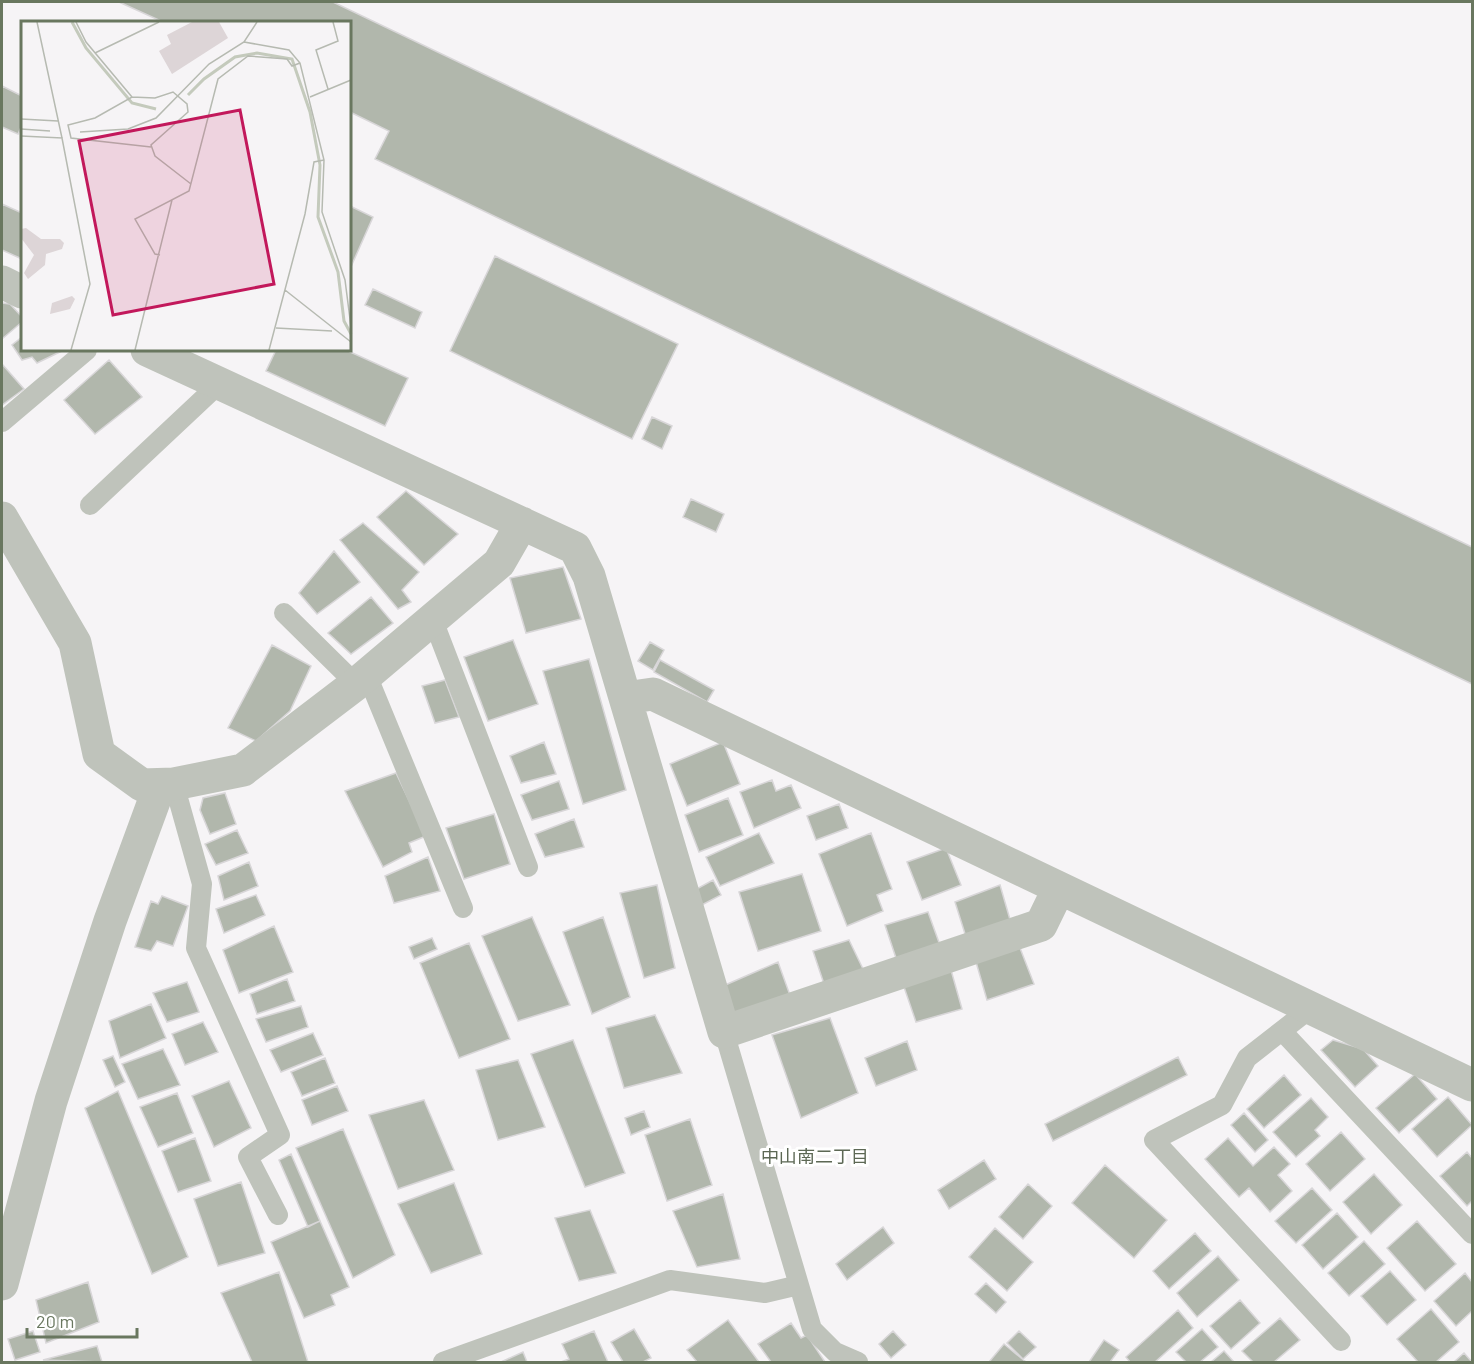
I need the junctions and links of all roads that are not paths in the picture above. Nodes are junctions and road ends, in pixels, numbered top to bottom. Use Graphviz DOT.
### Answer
graph roads {
  1 [pos="2,282"];
  2 [pos="21,292"];
  3 [pos="86,351"];
  4 [pos="149,351"];
  5 [pos="220,383"];
  6 [pos="2,422"];
  7 [pos="90,505"];
  8 [pos="2,518"];
  9 [pos="522,523"];
  10 [pos="284,613"];
  11 [pos="433,620"];
  12 [pos="362,680"];
  13 [pos="625,698"];
  14 [pos="167,784"];
  15 [pos="528,867"];
  16 [pos="1059,888"];
  17 [pos="463,908"];
  18 [pos="1311,1008"];
  19 [pos="1281,1031"];
  20 [pos="724,1032"];
  21 [pos="1473,1085"];
  22 [pos="278,1215"];
  23 [pos="1473,1234"];
  24 [pos="2,1284"];
  25 [pos="799,1285"];
  26 [pos="1341,1341"];
  27 [pos="443,1362"];
  28 [pos="858,1362"];
  1 -- 2 [label="street"];
  3 -- 6 [label="lane"];
  4 -- 5 [label="street"];
  5 -- 7 [label="lane"];
  5 -- 9 [label="street"];
  8 -- 14 [label="street"];
  9 -- 11 [label="street"];
  9 -- 13 [label="street"];
  10 -- 12 [label="lane"];
  11 -- 12 [label="street"];
  11 -- 15 [label="lane"];
  12 -- 14 [label="street"];
  12 -- 17 [label="lane"];
  13 -- 16 [label="street"];
  13 -- 20 [label="street"];
  14 -- 22 [label="lane"];
  14 -- 24 [label="street"];
  16 -- 18 [label="street"];
  16 -- 20 [label="street"];
  18 -- 19 [label="lane"];
  18 -- 21 [label="street"];
  19 -- 23 [label="lane"];
  19 -- 26 [label="lane"];
  20 -- 25 [label="lane"];
  25 -- 27 [label="lane"];
  25 -- 28 [label="lane"];
}
